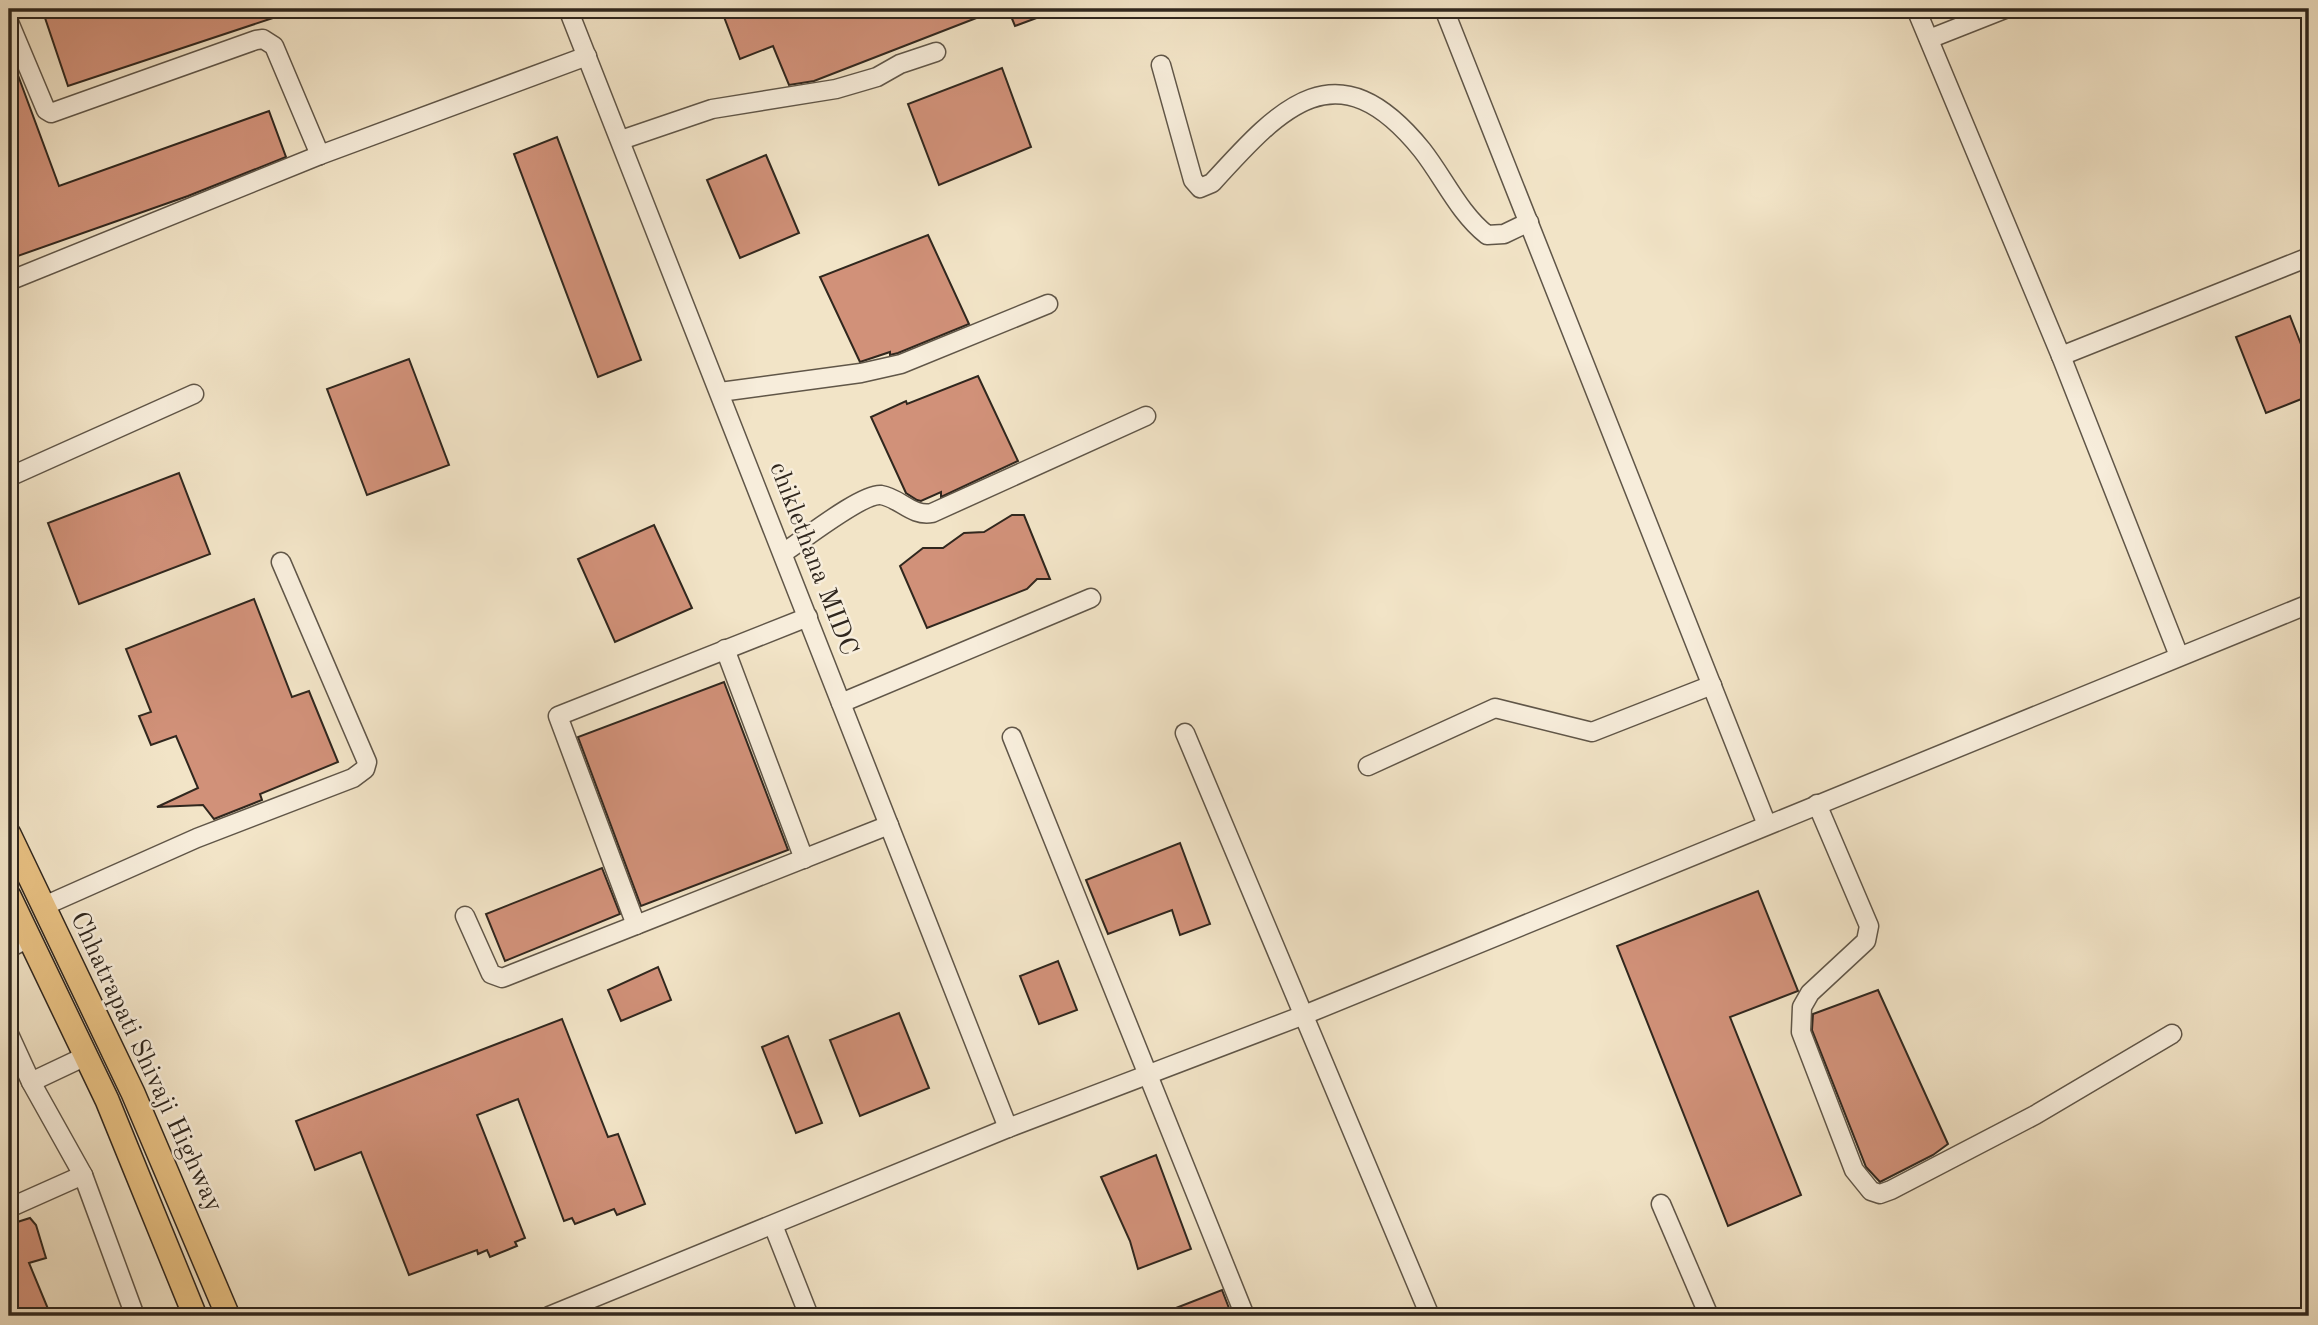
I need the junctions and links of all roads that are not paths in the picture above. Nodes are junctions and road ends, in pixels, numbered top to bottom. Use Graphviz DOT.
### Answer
graph roads {
  1 [pos="568,9"];
  2 [pos="1444,9"];
  3 [pos="1916,9"];
  4 [pos="2006,9"];
  5 [pos="9,22"];
  6 [pos="1929,39"];
  7 [pos="936,52"];
  8 [pos="587,56"];
  9 [pos="1161,65"];
  10 [pos="621,140"];
  11 [pos="320,155"];
  12 [pos="1529,222"];
  13 [pos="2309,257"];
  14 [pos="9,281"];
  15 [pos="1048,304"];
  16 [pos="2061,356"];
  17 [pos="720,392"];
  18 [pos="194,394"];
  19 [pos="1146,416"];
  20 [pos="9,477"];
  21 [pos="783,553"];
  22 [pos="281,562"];
  23 [pos="1091,598"];
  24 [pos="2309,604"];
  25 [pos="808,617"];
  26 [pos="725,649"];
  27 [pos="2179,656"];
  28 [pos="1712,685"];
  29 [pos="841,703"];
  30 [pos="1185,733"];
  31 [pos="1012,737"];
  32 [pos="1368,766"];
  33 [pos="1817,804"];
  34 [pos="889,825"];
  35 [pos="1766,825"];
  36 [pos="9,834"];
  37 [pos="804,859"];
  38 [pos="9,896"];
  39 [pos="44,906"];
  40 [pos="465,916"];
  41 [pos="636,925"];
  42 [pos="19,943"];
  43 [pos="1304,1015"];
  44 [pos="9,1034"];
  45 [pos="2172,1034"];
  46 [pos="86,1056"];
  47 [pos="14,1061"];
  48 [pos="1146,1076"];
  49 [pos="31,1082"];
  50 [pos="1008,1128"];
  51 [pos="83,1175"];
  52 [pos="1661,1204"];
  53 [pos="9,1208"];
  54 [pos="773,1225"];
  55 [pos="135,1316"];
  56 [pos="195,1316"];
  57 [pos="228,1316"];
  58 [pos="549,1316"];
  59 [pos="808,1316"];
  60 [pos="1245,1316"];
  61 [pos="1430,1316"];
  62 [pos="1709,1316"];
  1 -- 8 [label="street, chiklethana MIDC"];
  2 -- 12 [label="street"];
  3 -- 6 [label="street"];
  4 -- 6 [label="street"];
  5 -- 11 [label="street"];
  6 -- 16 [label="street"];
  7 -- 10 [label="street"];
  8 -- 10 [label="street, chiklethana MIDC"];
  8 -- 11 [label="street"];
  9 -- 12 [label="street"];
  10 -- 17 [label="street, chiklethana MIDC"];
  11 -- 14 [label="street"];
  12 -- 28 [label="street"];
  13 -- 16 [label="street"];
  15 -- 17 [label="street"];
  16 -- 27 [label="street"];
  17 -- 21 [label="street, chiklethana MIDC"];
  18 -- 20 [label="street"];
  19 -- 21 [label="street"];
  21 -- 25 [label="street, chiklethana MIDC"];
  22 -- 39 [label="street"];
  23 -- 29 [label="street"];
  24 -- 27 [label="street"];
  25 -- 26 [label="street"];
  25 -- 29 [label="street, chiklethana MIDC"];
  26 -- 37 [label="street"];
  26 -- 41 [label="street"];
  27 -- 33 [label="street"];
  28 -- 32 [label="street"];
  28 -- 35 [label="street"];
  29 -- 34 [label="street, chiklethana MIDC"];
  30 -- 43 [label="street"];
  31 -- 48 [label="street"];
  33 -- 35 [label="street"];
  33 -- 45 [label="street"];
  34 -- 37 [label="street"];
  34 -- 50 [label="street, chiklethana MIDC"];
  35 -- 43 [label="street"];
  36 -- 39 [label="main road, Chhatrapati Shivaji Highway"];
  37 -- 41 [label="street"];
  38 -- 42 [label="main road, Chhatrapati Shivaji Highway"];
  39 -- 57 [label="main road, Chhatrapati Shivaji Highway"];
  40 -- 41 [label="street"];
  42 -- 46 [label="main road, Chhatrapati Shivaji Highway"];
  43 -- 48 [label="street"];
  43 -- 61 [label="street"];
  44 -- 47 [label="street"];
  46 -- 49 [label="street"];
  46 -- 56 [label="main road, Chhatrapati Shivaji Highway"];
  47 -- 49 [label="street"];
  48 -- 50 [label="street"];
  48 -- 60 [label="street"];
  49 -- 51 [label="street"];
  50 -- 54 [label="street"];
  51 -- 53 [label="street"];
  51 -- 55 [label="street"];
  52 -- 62 [label="street"];
  54 -- 58 [label="street"];
  54 -- 59 [label="street"];
}
